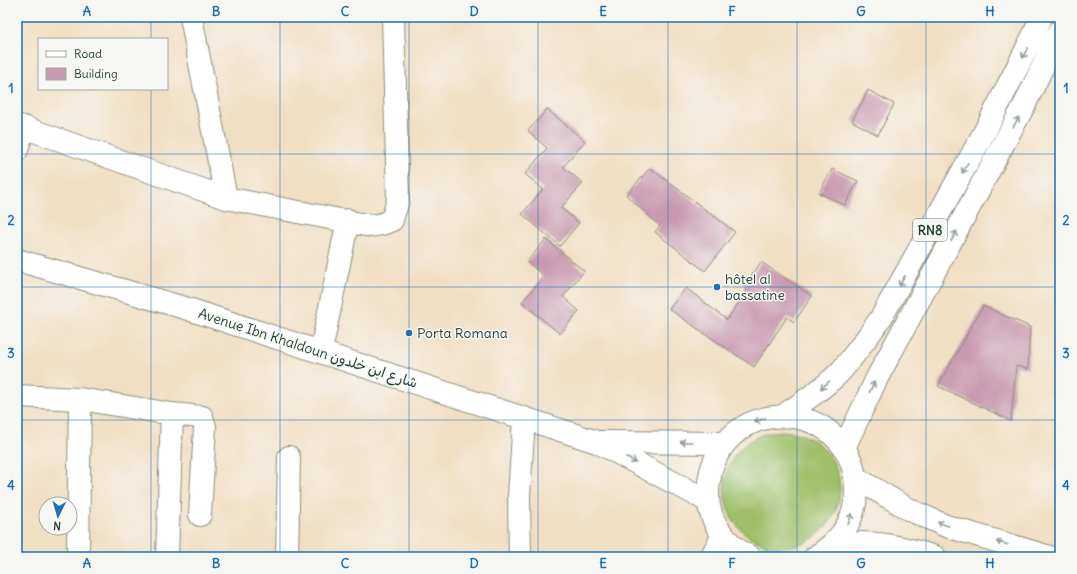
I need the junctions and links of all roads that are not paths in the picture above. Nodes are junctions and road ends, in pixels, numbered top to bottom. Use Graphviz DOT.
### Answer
graph roads {
  1 [pos="191,17"];
  2 [pos="393,17"];
  3 [pos="1041,17"];
  4 [pos="1060,30"];
  5 [pos="21,126"];
  6 [pos="17,150"];
  7 [pos="226,198"];
  8 [pos="348,220"];
  9 [pos="17,260"];
  10 [pos="321,351"];
  11 [pos="17,396"];
  12 [pos="80,399"];
  13 [pos="172,414"];
  14 [pos="783,416"];
  15 [pos="524,418"];
  16 [pos="597,442"];
  17 [pos="725,442"];
  18 [pos="844,448"];
  19 [pos="289,457"];
  20 [pos="856,478"];
  21 [pos="708,501"];
  22 [pos="200,515"];
  23 [pos="723,534"];
  24 [pos="824,551"];
  25 [pos="78,557"];
  26 [pos="167,557"];
  27 [pos="287,557"];
  28 [pos="520,557"];
  29 [pos="711,557"];
  30 [pos="750,557"];
  31 [pos="935,557"];
  32 [pos="1050,557"];
  1 -- 7 [label="street"];
  2 -- 8 [label="street"];
  3 -- 14 [label="street, RN8, one-way"];
  18 -- 4 [label="street, RN8, one-way"];
  5 -- 6 [label="street"];
  5 -- 7 [label="street"];
  7 -- 8 [label="street"];
  8 -- 10 [label="street"];
  9 -- 10 [label="street, Avenue Ibn Khaldoun شارع ابن خلدون"];
  10 -- 15 [label="street, Avenue Ibn Khaldoun شارع ابن خلدون"];
  11 -- 12 [label="street"];
  12 -- 13 [label="street"];
  12 -- 25 [label="street"];
  13 -- 22 [label="street"];
  13 -- 26 [label="street"];
  14 -- 17 [label="street, RN8, one-way"];
  14 -- 18 [label="street, RN8"];
  15 -- 16 [label="street, Avenue Ibn Khaldoun شارع ابن خلدون"];
  15 -- 28 [label="street"];
  17 -- 16 [label="street, one-way"];
  16 -- 21 [label="street, one-way"];
  17 -- 21 [label="street, RN8"];
  18 -- 20 [label="street, RN8"];
  19 -- 27 [label="street"];
  24 -- 20 [label="street, RN8, one-way"];
  32 -- 20 [label="street, one-way"];
  21 -- 23 [label="street, RN8"];
  23 -- 29 [label="street"];
  23 -- 30 [label="street, RN8"];
  24 -- 31 [label="street"];
}
